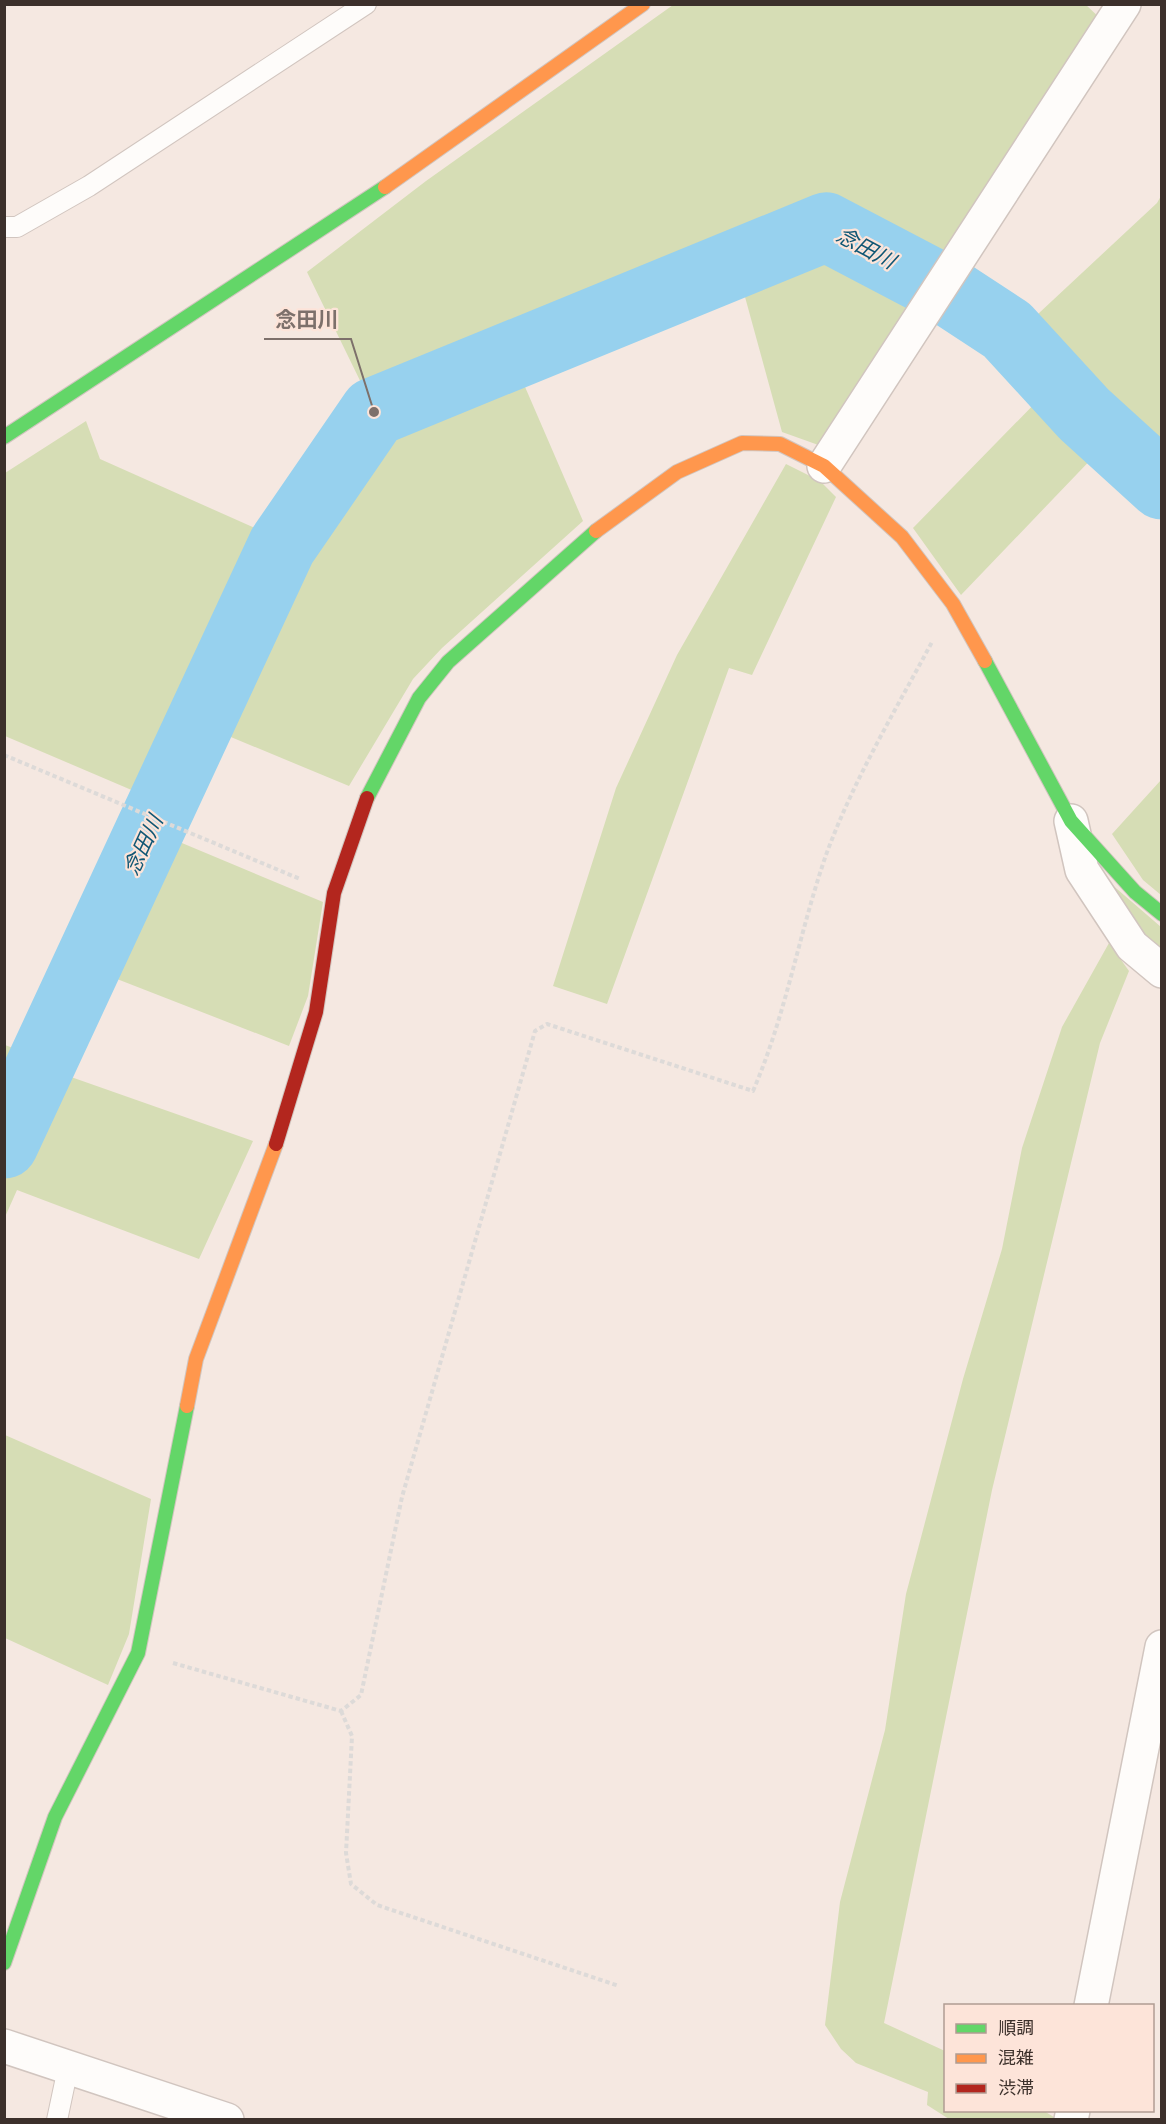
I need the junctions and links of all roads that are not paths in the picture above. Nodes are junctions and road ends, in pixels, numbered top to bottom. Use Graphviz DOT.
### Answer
graph roads {
  1 [pos="366,4"];
  2 [pos="644,4"];
  3 [pos="1124,4"];
  4 [pos="4,227"];
  5 [pos="4,437"];
  6 [pos="824,466"];
  7 [pos="1071,821"];
  8 [pos="1161,914"];
  9 [pos="1161,971"];
  10 [pos="1161,1647"];
  11 [pos="4,1963"];
  12 [pos="1091,2004"];
  13 [pos="4,2046"];
  14 [pos="68,2068"];
  15 [pos="57,2120"];
  16 [pos="227,2120"];
  1 -- 4 [label="lane"];
  2 -- 5 [label="street"];
  3 -- 6 [label="street"];
  6 -- 7 [label="street"];
  6 -- 11 [label="street"];
  7 -- 8 [label="street"];
  7 -- 9 [label="street"];
  10 -- 12 [label="street"];
  13 -- 14 [label="street"];
  14 -- 15 [label="lane"];
  14 -- 16 [label="street"];
}
